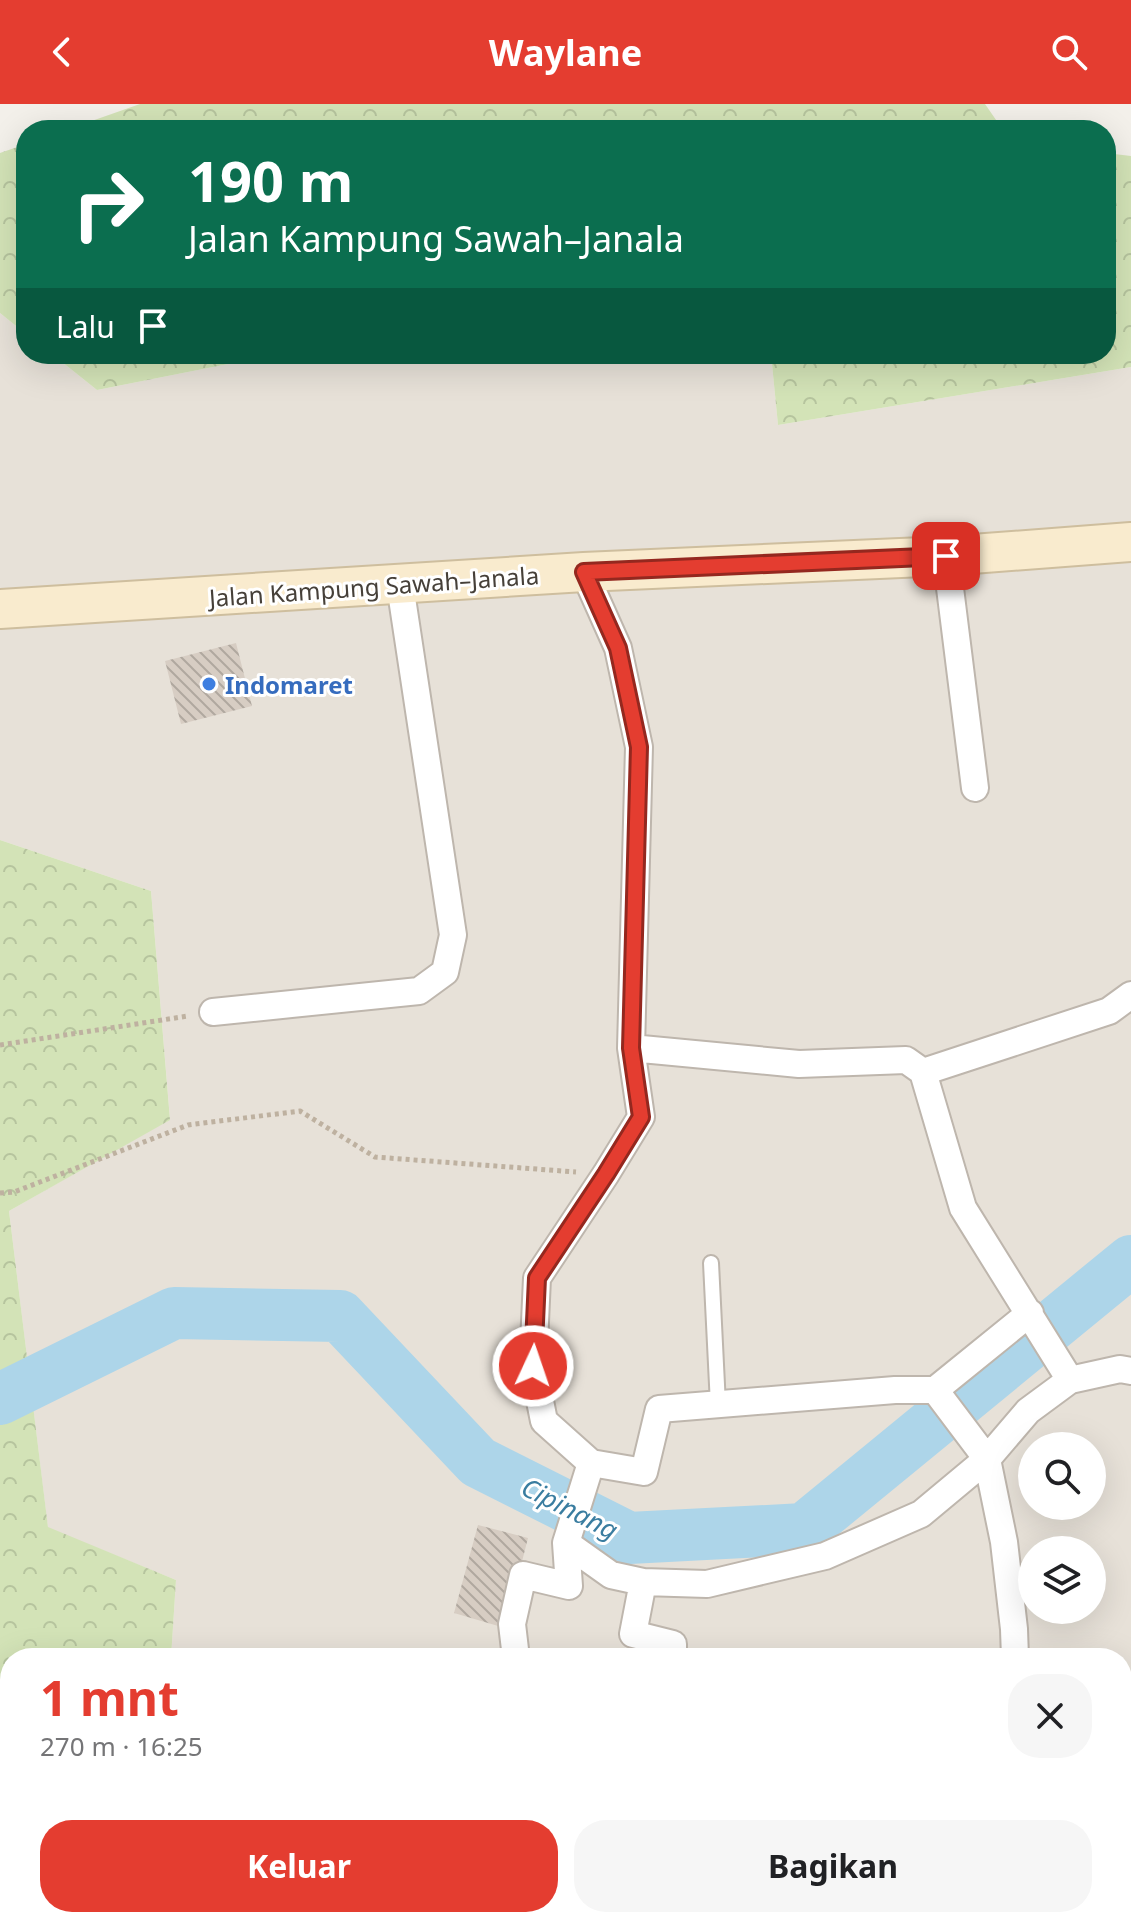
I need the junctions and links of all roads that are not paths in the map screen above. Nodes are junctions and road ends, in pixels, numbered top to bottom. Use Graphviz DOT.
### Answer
graph roads {
  1 [pos="1131,542"];
  2 [pos="946,556"];
  3 [pos="584,572"];
  4 [pos="400,585"];
  5 [pos="0,609"];
  6 [pos="975,788"];
  7 [pos="1131,995"];
  8 [pos="213,1012"];
  9 [pos="631,1048"];
  10 [pos="923,1072"];
  11 [pos="711,1263"];
  12 [pos="1034,1319"];
  13 [pos="1131,1371"];
  14 [pos="1067,1376"];
  15 [pos="940,1396"];
  16 [pos="718,1405"];
  17 [pos="984,1455"];
  18 [pos="591,1463"];
  19 [pos="566,1543"];
  20 [pos="643,1582"];
  21 [pos="515,1648"];
  22 [pos="673,1648"];
  23 [pos="1015,1648"];
  1 -- 2 [label="main road, Jalan Kampung Sawah–Janala"];
  2 -- 3 [label="main road, Jalan Kampung Sawah–Janala"];
  2 -- 6 [label="street"];
  3 -- 4 [label="main road, Jalan Kampung Sawah–Janala"];
  3 -- 9 [label="street"];
  4 -- 5 [label="main road, Jalan Kampung Sawah–Janala"];
  4 -- 8 [label="street"];
  7 -- 10 [label="street"];
  9 -- 10 [label="street"];
  9 -- 18 [label="street"];
  10 -- 12 [label="street"];
  11 -- 16 [label="lane"];
  12 -- 14 [label="street"];
  12 -- 15 [label="street"];
  13 -- 14 [label="street"];
  14 -- 17 [label="street"];
  15 -- 16 [label="street"];
  15 -- 17 [label="street"];
  16 -- 18 [label="street"];
  17 -- 20 [label="street"];
  17 -- 23 [label="street"];
  18 -- 19 [label="street"];
  19 -- 20 [label="street"];
  19 -- 21 [label="street"];
  20 -- 22 [label="street"];
}
